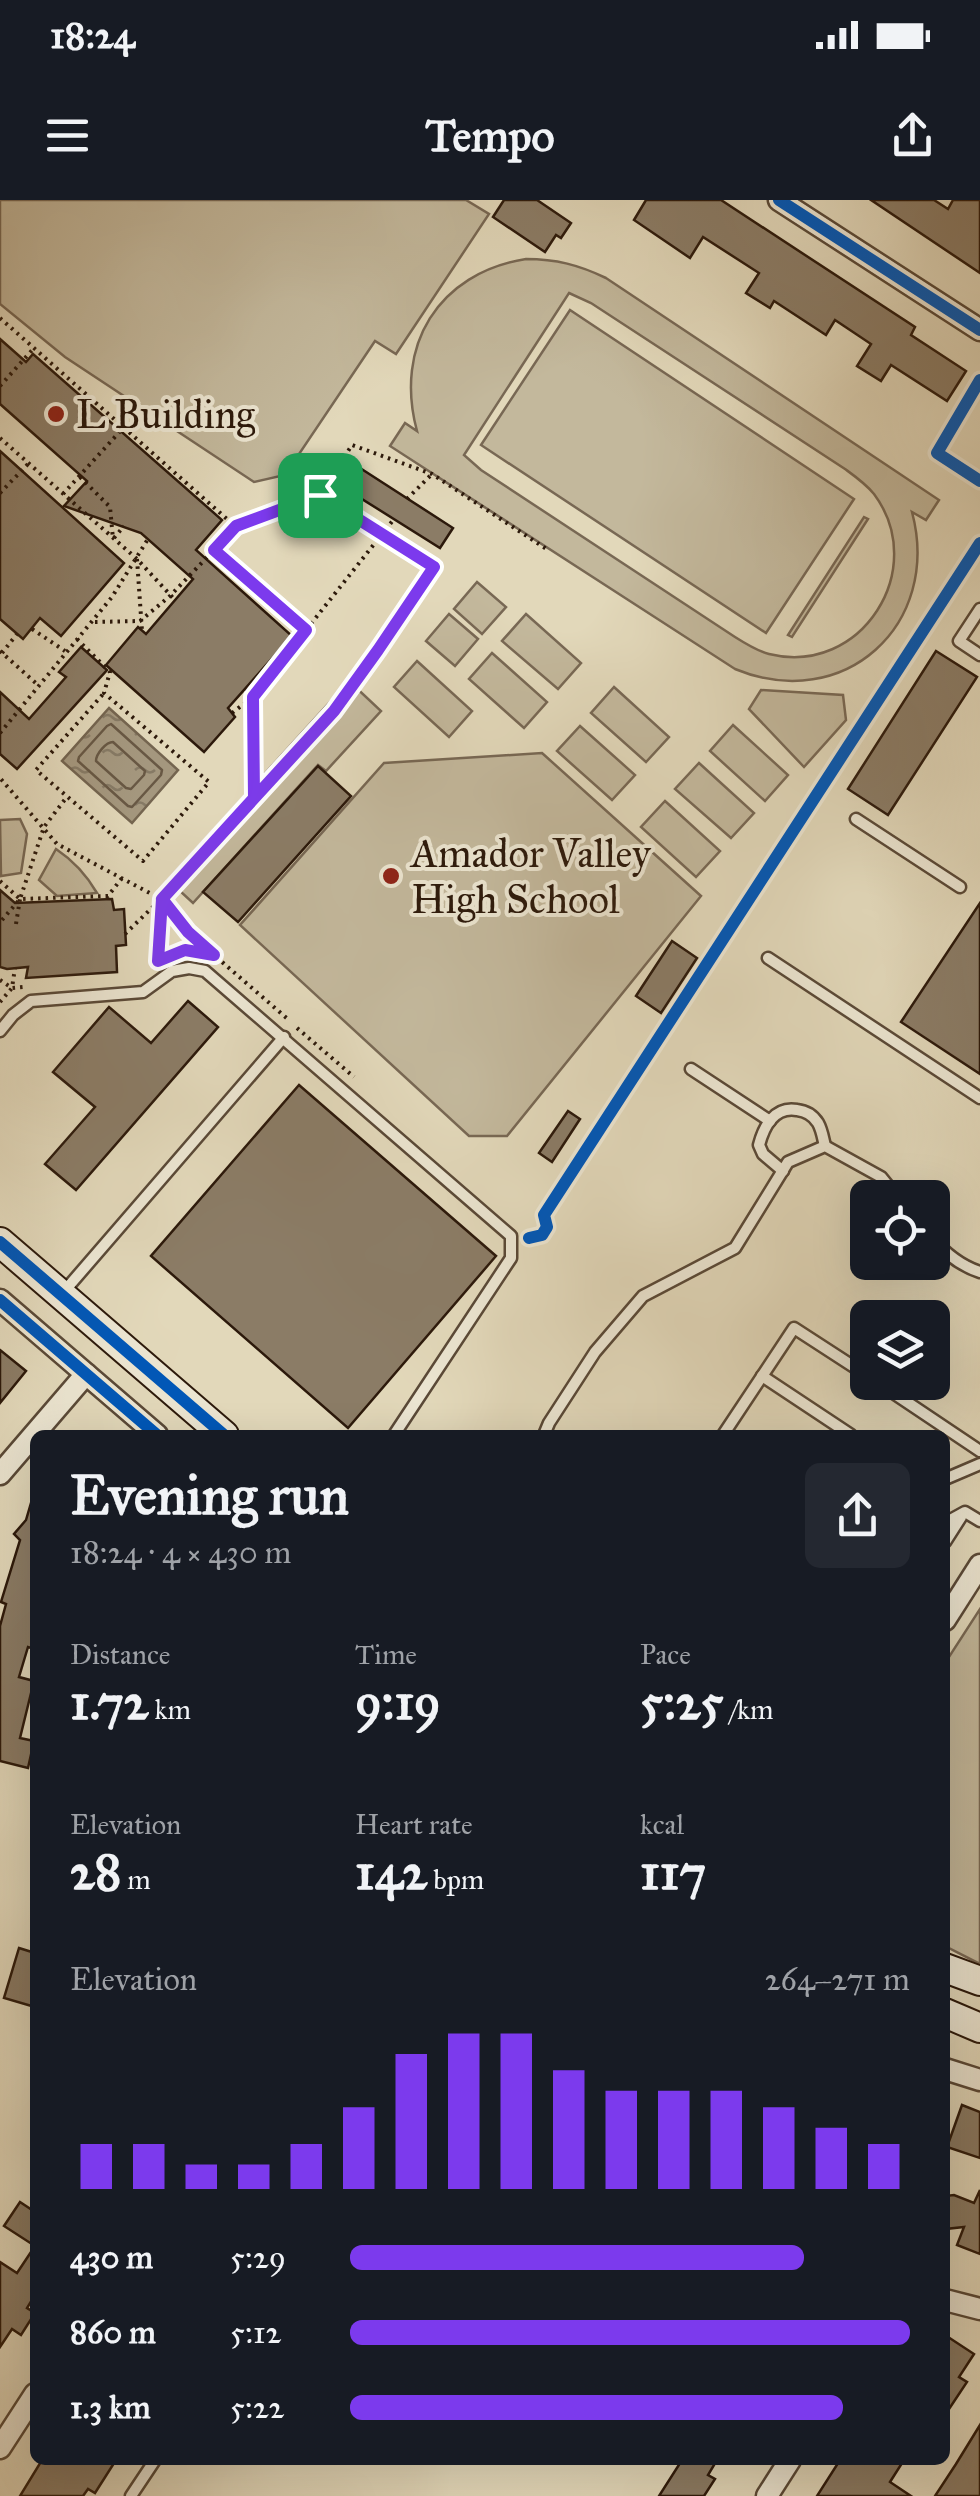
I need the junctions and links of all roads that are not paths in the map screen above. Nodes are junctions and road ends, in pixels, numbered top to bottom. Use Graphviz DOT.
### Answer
graph roads {
  1 [pos="779,200"];
  2 [pos="980,330"];
  3 [pos="980,609"];
  4 [pos="980,655"];
  5 [pos="856,819"];
  6 [pos="960,887"];
  7 [pos="768,958"];
  8 [pos="0,1031"];
  9 [pos="284,1038"];
  10 [pos="691,1068"];
  11 [pos="980,1098"];
  12 [pos="770,1122"];
  13 [pos="825,1146"];
  14 [pos="783,1170"];
  15 [pos="884,1180"];
  16 [pos="0,1242"];
  17 [pos="950,1256"];
  18 [pos="980,1272"];
  19 [pos="60,1295"];
  20 [pos="0,1300"];
  21 [pos="850,1364"];
  22 [pos="86,1374"];
  23 [pos="762,1376"];
  24 [pos="904,1400"];
  25 [pos="38,1430"];
  26 [pos="151,1430"];
  27 [pos="218,1430"];
  28 [pos="397,1430"];
  29 [pos="546,1430"];
  30 [pos="727,1430"];
  31 [pos="843,1430"];
  32 [pos="949,1430"];
  33 [pos="950,1431"];
  34 [pos="30,1439"];
  35 [pos="980,1451"];
  36 [pos="980,1464"];
  37 [pos="0,1474"];
  38 [pos="950,1477"];
  39 [pos="964,1512"];
  40 [pos="950,1520"];
  41 [pos="980,1520"];
  42 [pos="950,1534"];
  43 [pos="980,1566"];
  44 [pos="950,1612"];
  45 [pos="950,1970"];
  46 [pos="980,1981"];
  47 [pos="950,2015"];
  48 [pos="980,2028"];
  49 [pos="950,2071"];
  50 [pos="980,2080"];
  51 [pos="950,2301"];
  52 [pos="980,2309"];
  53 [pos="30,2402"];
  54 [pos="0,2448"];
  55 [pos="152,2465"];
  56 [pos="787,2465"];
  57 [pos="132,2496"];
  58 [pos="767,2496"];
  1 -- 2 [label="street"];
  3 -- 4 [label="lane"];
  5 -- 6 [label="lane"];
  7 -- 11 [label="lane"];
  8 -- 9 [label="lane"];
  9 -- 19 [label="lane"];
  9 -- 28 [label="lane"];
  10 -- 12 [label="lane"];
  12 -- 13 [label="lane"];
  12 -- 14 [label="lane"];
  13 -- 14 [label="lane"];
  13 -- 15 [label="lane"];
  14 -- 29 [label="lane"];
  16 -- 19 [label="main road"];
  17 -- 18 [label="lane"];
  19 -- 27 [label="main road"];
  20 -- 22 [label="street"];
  21 -- 23 [label="lane"];
  22 -- 25 [label="street"];
  22 -- 26 [label="street"];
  23 -- 30 [label="lane"];
  23 -- 31 [label="lane"];
  24 -- 32 [label="lane"];
  33 -- 35 [label="lane"];
  34 -- 37 [label="street"];
  36 -- 38 [label="lane"];
  39 -- 40 [label="lane"];
  39 -- 41 [label="lane"];
  39 -- 42 [label="lane"];
  43 -- 44 [label="street"];
  45 -- 46 [label="main road"];
  47 -- 48 [label="main road"];
  49 -- 50 [label="street"];
  51 -- 52 [label="street"];
  53 -- 54 [label="street"];
  55 -- 57 [label="lane"];
  56 -- 58 [label="street"];
}
